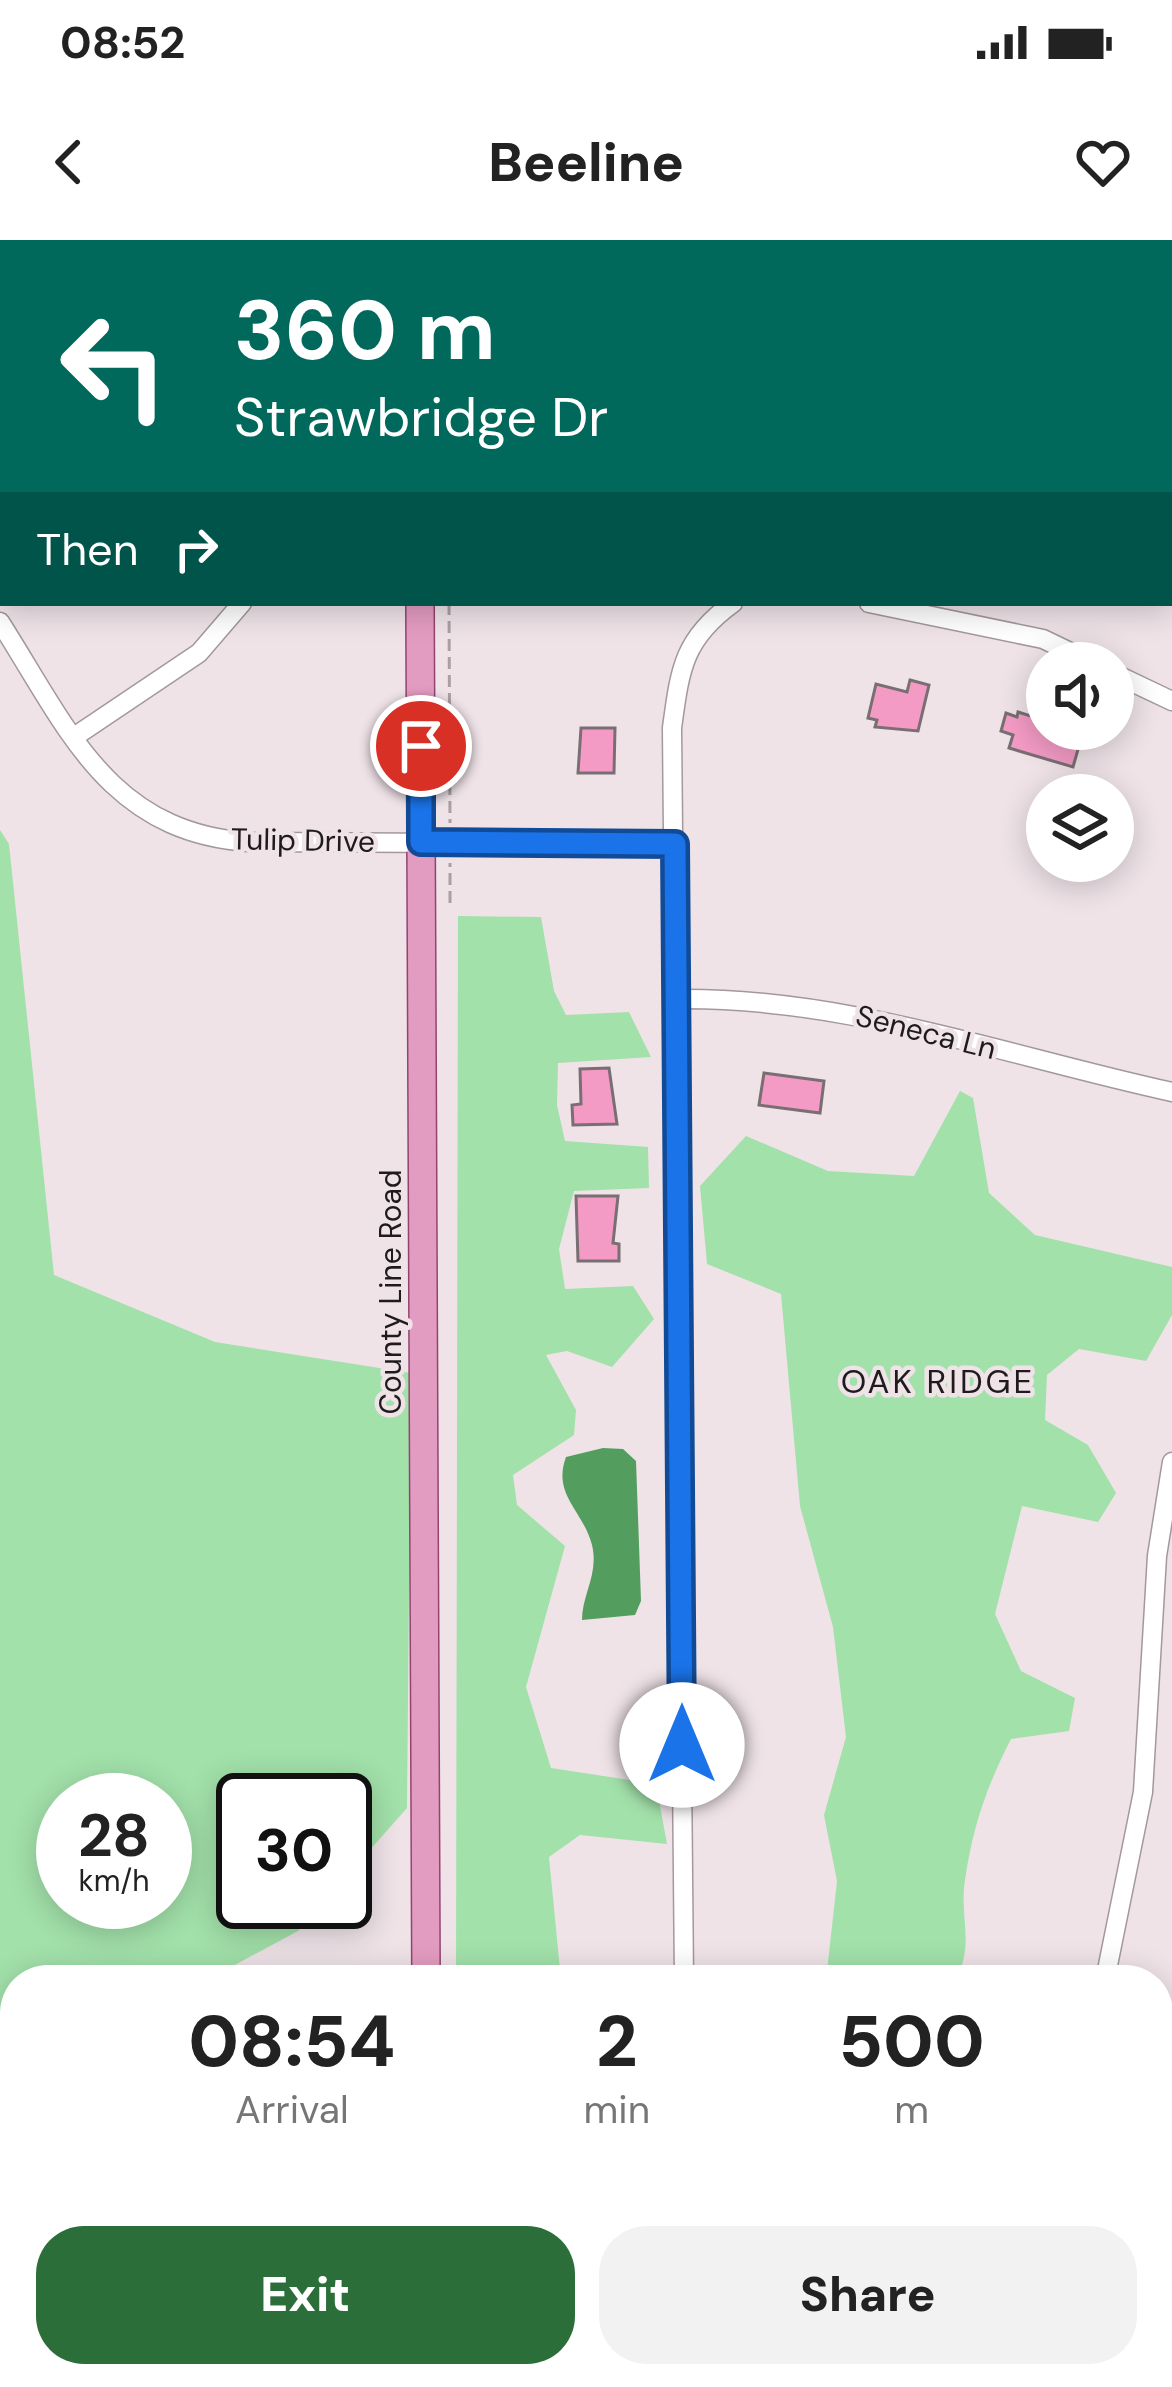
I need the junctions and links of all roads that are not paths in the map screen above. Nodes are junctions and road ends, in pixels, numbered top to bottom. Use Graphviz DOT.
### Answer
graph roads {
  1 [pos="239,606"];
  2 [pos="420,606"];
  3 [pos="729,606"];
  4 [pos="884,606"];
  5 [pos="0,622"];
  6 [pos="1049,642"];
  7 [pos="1134,683"];
  8 [pos="1172,701"];
  9 [pos="74,736"];
  10 [pos="421,842"];
  11 [pos="675,844"];
  12 [pos="676,999"];
  13 [pos="1172,1092"];
  14 [pos="1172,1462"];
  15 [pos="426,1965"];
  16 [pos="683,1965"];
  17 [pos="1108,1965"];
  1 -- 9 [label="street"];
  2 -- 10 [label="main road, County Line Road"];
  3 -- 11 [label="street"];
  4 -- 6 [label="street"];
  5 -- 9 [label="street, Tulip Drive"];
  7 -- 8 [label="street"];
  9 -- 10 [label="street, Tulip Drive"];
  10 -- 11 [label="street, Tulip Drive"];
  10 -- 15 [label="main road, County Line Road"];
  11 -- 12 [label="street"];
  12 -- 13 [label="street, Seneca Ln"];
  12 -- 16 [label="street"];
  14 -- 17 [label="street"];
}
